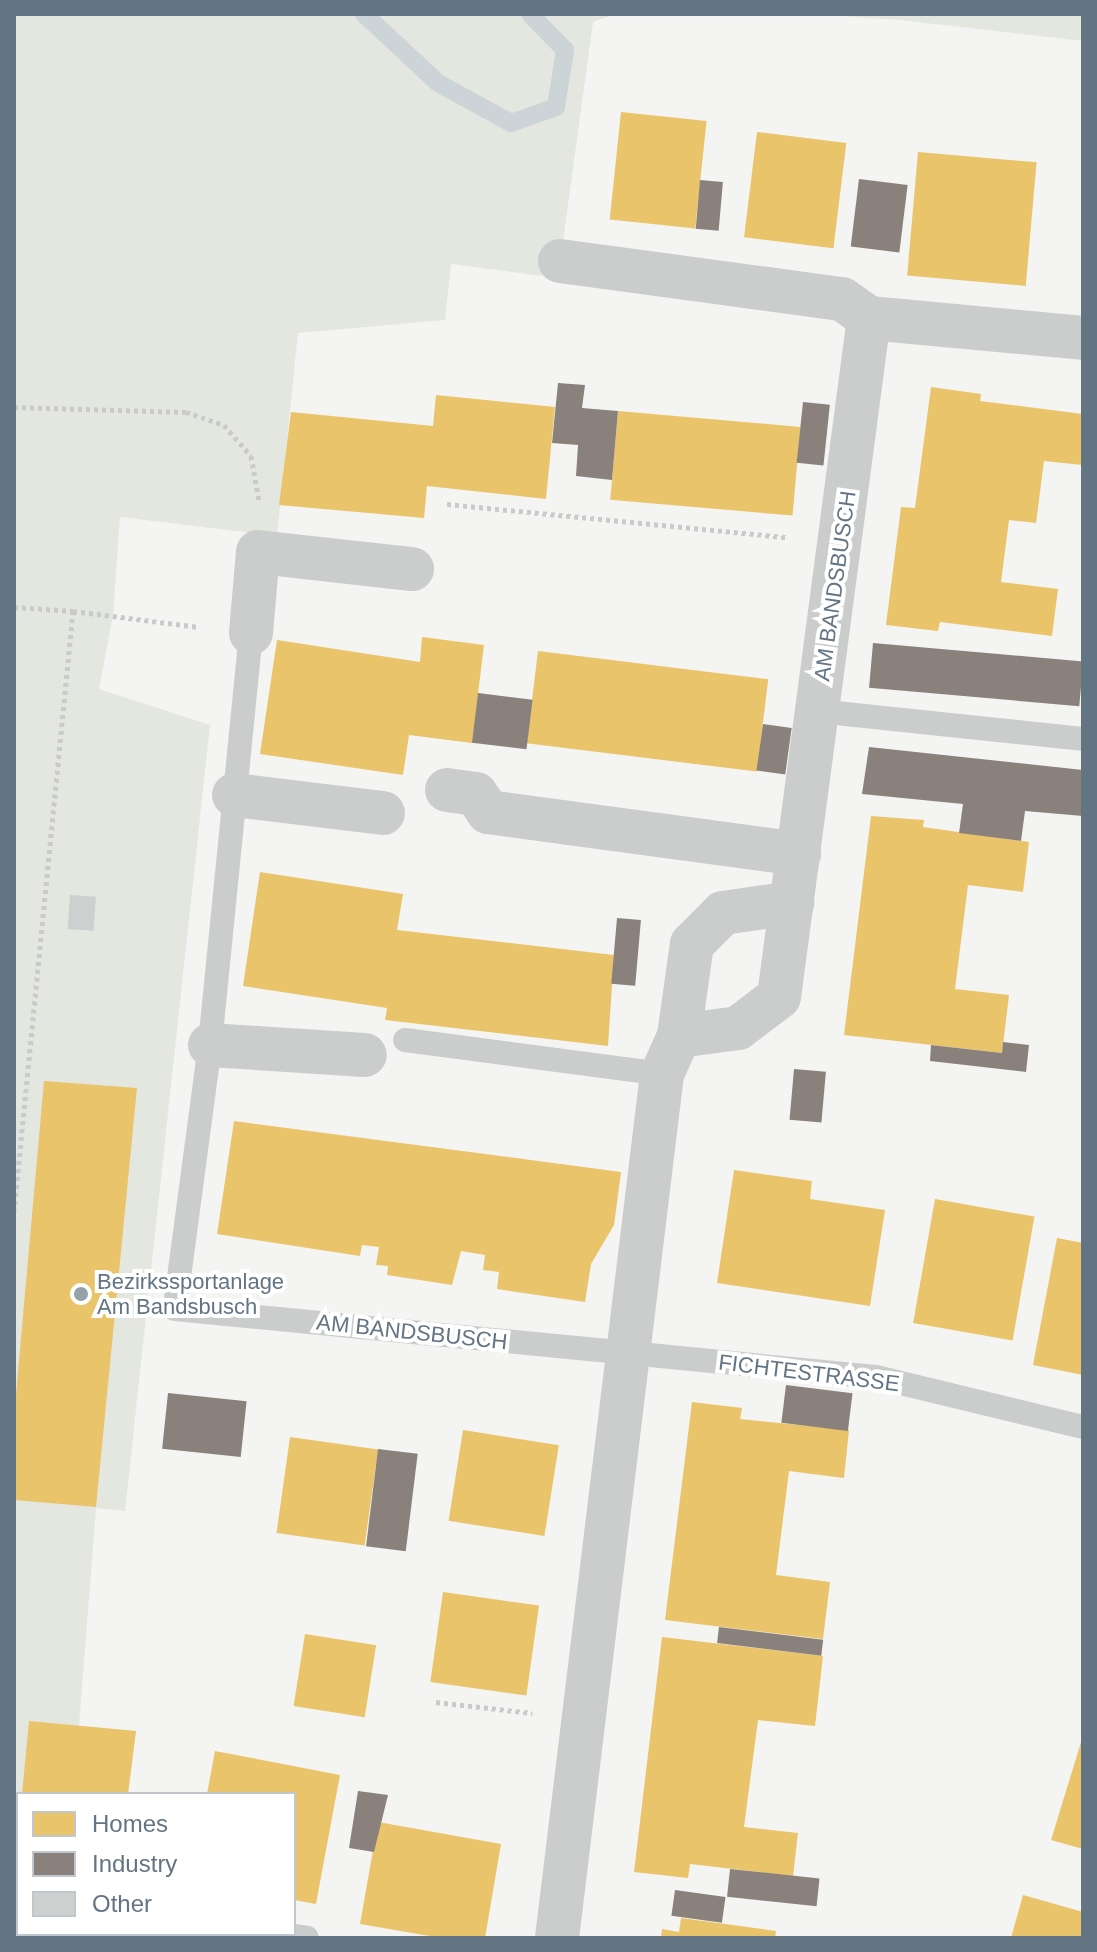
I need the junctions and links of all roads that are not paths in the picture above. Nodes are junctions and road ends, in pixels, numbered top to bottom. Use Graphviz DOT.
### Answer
graph roads {
  1 [pos="560,261"];
  2 [pos="869,318"];
  3 [pos="1083,338"];
  4 [pos="412,569"];
  5 [pos="251,633"];
  6 [pos="817,711"];
  7 [pos="1083,739"];
  8 [pos="447,790"];
  9 [pos="234,795"];
  10 [pos="383,813"];
  11 [pos="799,854"];
  12 [pos="792,903"];
  13 [pos="210,1045"];
  14 [pos="385,1048"];
  15 [pos="671,1055"];
  16 [pos="627,1354"];
  17 [pos="1083,1427"];
  18 [pos="557,1938"];
  1 -- 2 [label="street"];
  2 -- 3 [label="street"];
  2 -- 6 [label="street, AM BANDSBUSCH"];
  4 -- 5 [label="street, AM BANDSBUSCH"];
  5 -- 9 [label="lane, AM BANDSBUSCH"];
  6 -- 7 [label="lane"];
  6 -- 11 [label="street, AM BANDSBUSCH"];
  8 -- 11 [label="street"];
  9 -- 10 [label="street"];
  9 -- 13 [label="lane, AM BANDSBUSCH"];
  11 -- 12 [label="street, AM BANDSBUSCH"];
  12 -- 15 [label="street, AM BANDSBUSCH"];
  12 -- 15 [label="street"];
  13 -- 14 [label="street, AM BANDSBUSCH"];
  13 -- 16 [label="lane, AM BANDSBUSCH"];
  14 -- 15 [label="lane, AM BANDSBUSCH"];
  15 -- 16 [label="street"];
  16 -- 17 [label="lane, FICHTESTRASSE"];
  16 -- 18 [label="street"];
}
